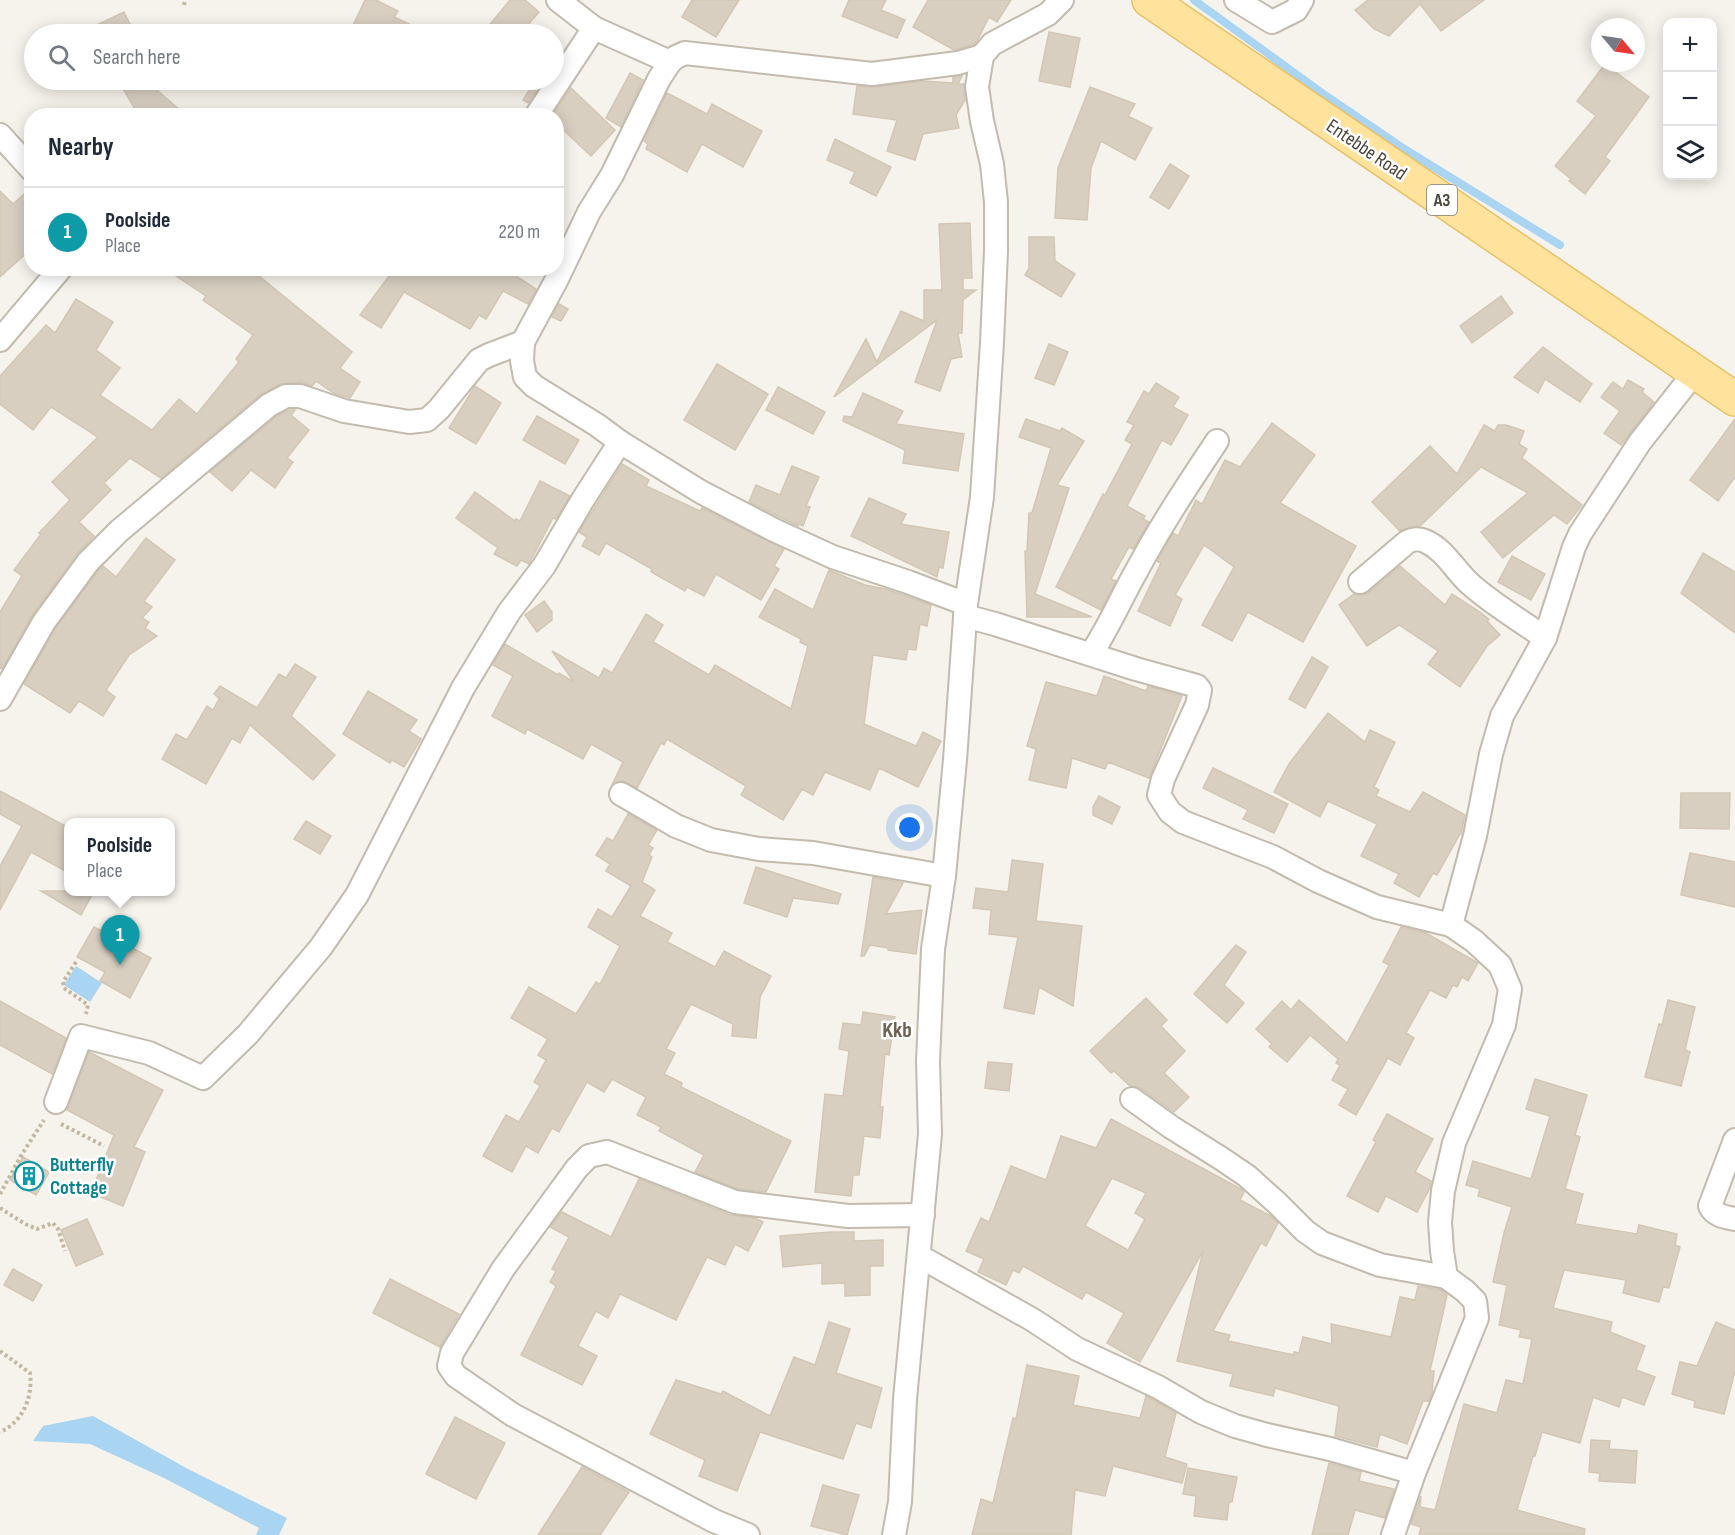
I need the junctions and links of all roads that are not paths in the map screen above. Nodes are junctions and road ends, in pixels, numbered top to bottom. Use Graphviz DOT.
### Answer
graph roads {
  1 [pos="558,0"];
  2 [pos="1062,0"];
  3 [pos="1236,0"];
  4 [pos="1302,0"];
  5 [pos="1159,3"];
  6 [pos="594,28"];
  7 [pos="982,56"];
  8 [pos="670,62"];
  9 [pos="564,74"];
  10 [pos="553,90"];
  11 [pos="541,108"];
  12 [pos="0,135"];
  13 [pos="24,161"];
  14 [pos="564,263"];
  15 [pos="54,276"];
  16 [pos="557,276"];
  17 [pos="0,340"];
  18 [pos="523,342"];
  19 [pos="1695,372"];
  20 [pos="1735,399"];
  21 [pos="1217,441"];
  22 [pos="620,442"];
  23 [pos="1360,582"];
  24 [pos="966,610"];
  25 [pos="1545,638"];
  26 [pos="1091,654"];
  27 [pos="0,699"];
  28 [pos="621,794"];
  29 [pos="944,876"];
  30 [pos="1451,925"];
  31 [pos="1132,1099"];
  32 [pos="51,1109"];
  33 [pos="1735,1140"];
  34 [pos="923,1215"];
  35 [pos="1735,1219"];
  36 [pos="919,1256"];
  37 [pos="1446,1277"];
  38 [pos="1414,1473"];
  39 [pos="748,1535"];
  40 [pos="894,1535"];
  41 [pos="1394,1535"];
  1 -- 6 [label="street"];
  2 -- 7 [label="street"];
  3 -- 4 [label="street"];
  5 -- 19 [label="main road, Entebbe Road / A3"];
  6 -- 8 [label="street"];
  6 -- 9 [label="street"];
  7 -- 8 [label="street"];
  7 -- 24 [label="street"];
  8 -- 14 [label="street"];
  10 -- 11 [label="street"];
  12 -- 13 [label="street"];
  15 -- 17 [label="street"];
  16 -- 18 [label="street"];
  18 -- 22 [label="street"];
  18 -- 27 [label="street"];
  19 -- 20 [label="main road, Entebbe Road / A3"];
  19 -- 25 [label="street"];
  21 -- 26 [label="street"];
  22 -- 24 [label="street"];
  22 -- 32 [label="street"];
  23 -- 25 [label="street"];
  24 -- 26 [label="street"];
  24 -- 29 [label="street"];
  25 -- 30 [label="street"];
  26 -- 30 [label="street"];
  28 -- 29 [label="street"];
  29 -- 34 [label="street"];
  30 -- 37 [label="street"];
  31 -- 37 [label="street"];
  33 -- 35 [label="street"];
  34 -- 36 [label="street"];
  34 -- 39 [label="street"];
  36 -- 38 [label="street"];
  36 -- 40 [label="street"];
  37 -- 38 [label="street"];
  38 -- 41 [label="street"];
}
